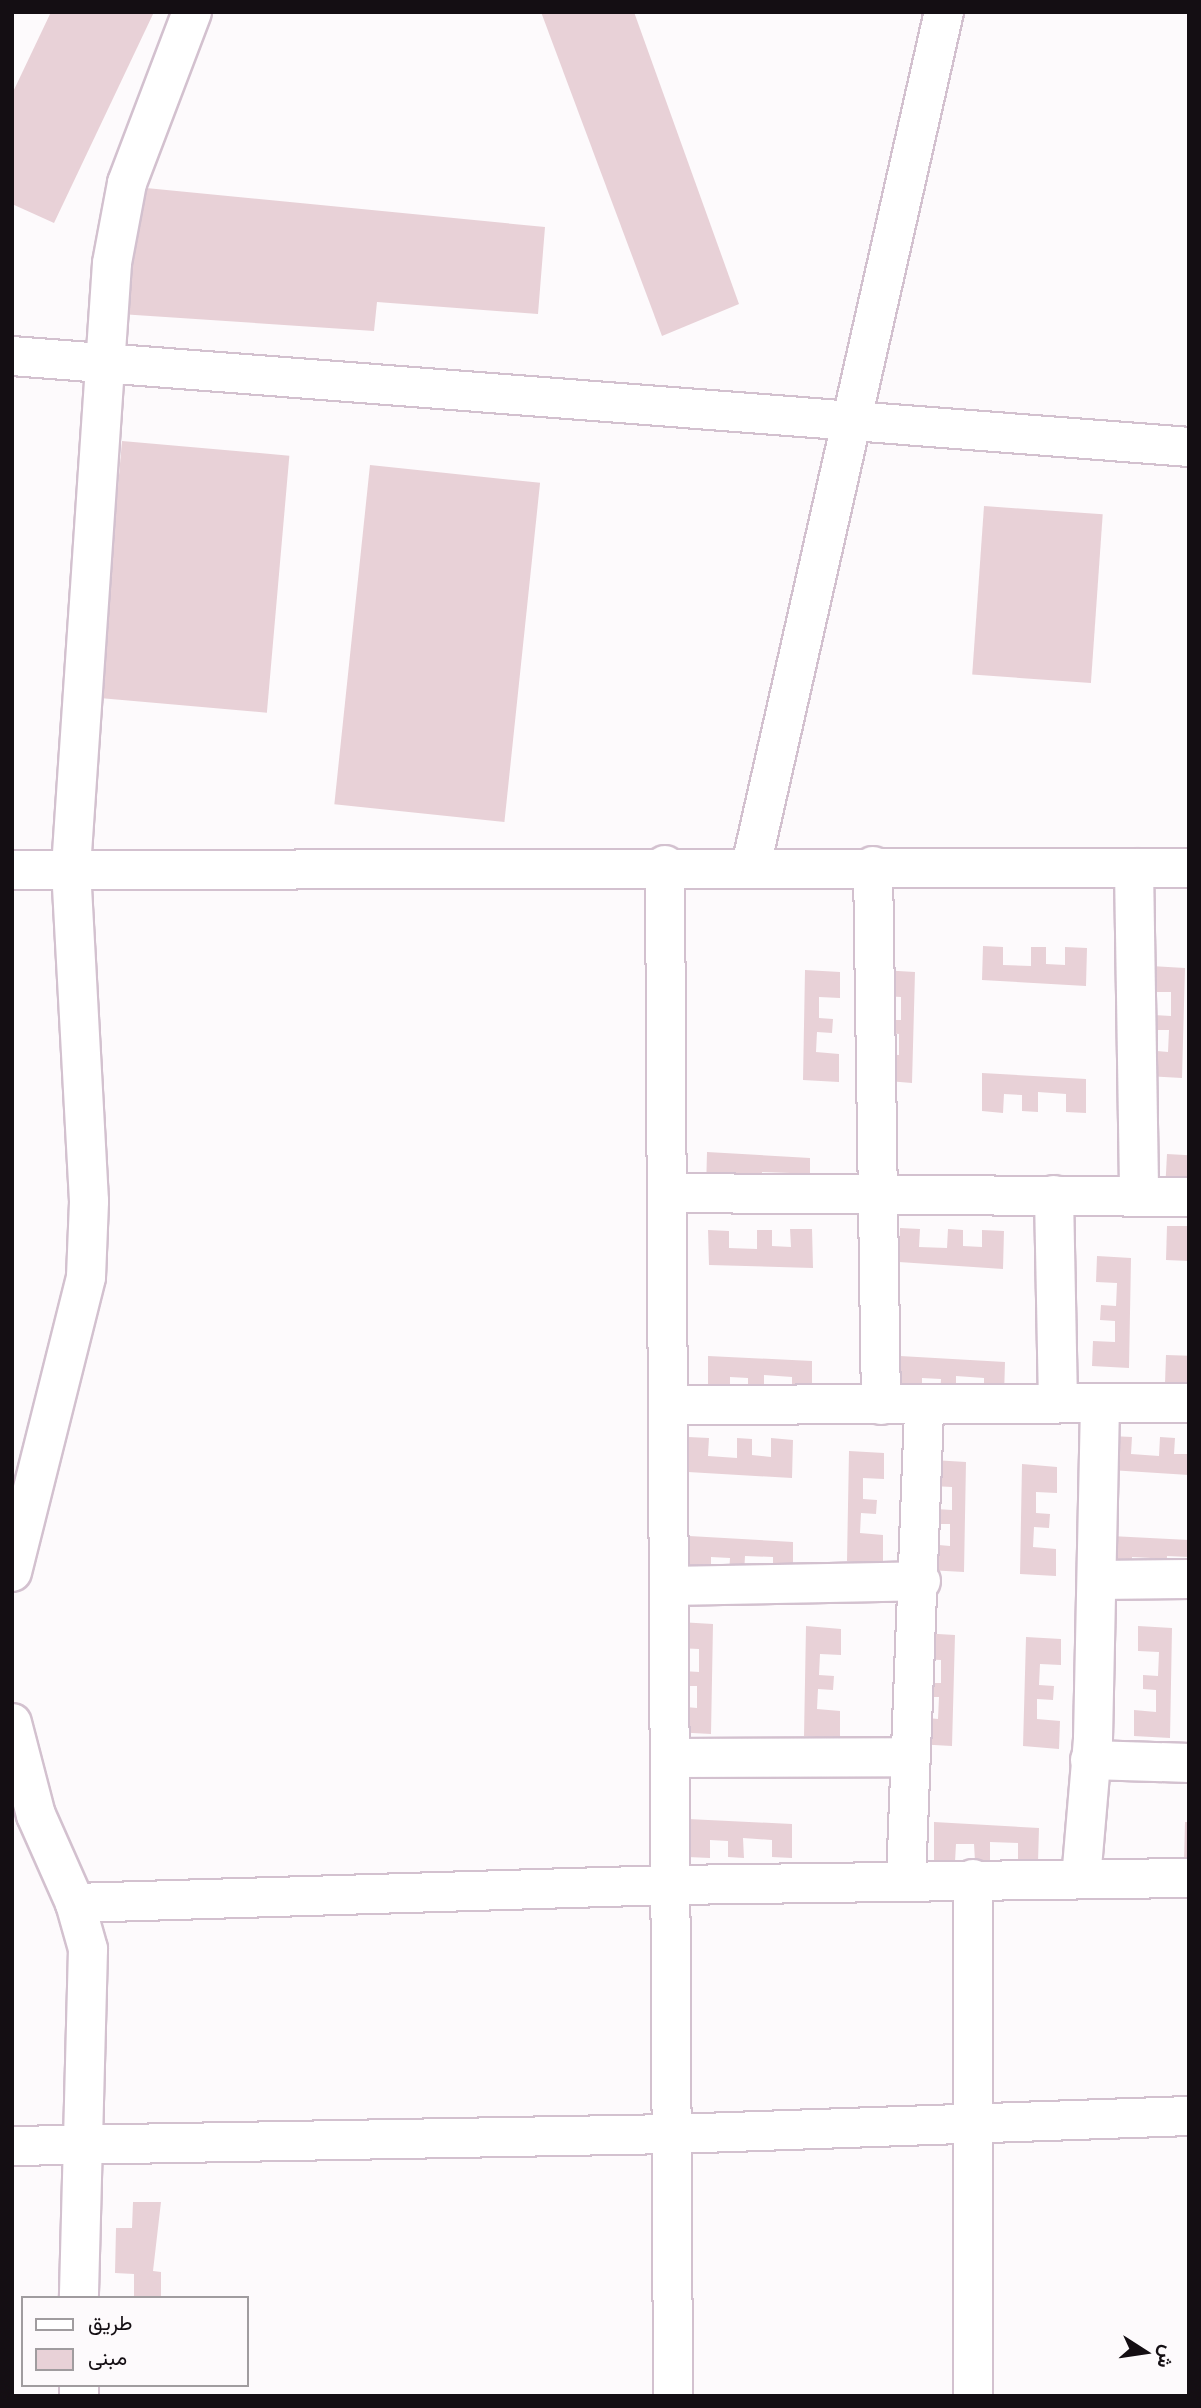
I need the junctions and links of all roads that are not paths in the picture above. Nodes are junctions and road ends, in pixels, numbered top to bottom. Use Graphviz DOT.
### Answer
graph roads {
  1 [pos="192,12"];
  2 [pos="944,12"];
  3 [pos="12,356"];
  4 [pos="106,363"];
  5 [pos="854,425"];
  6 [pos="1189,447"];
  7 [pos="665,865"];
  8 [pos="751,866"];
  9 [pos="873,866"];
  10 [pos="71,868"];
  11 [pos="1134,868"];
  12 [pos="1189,868"];
  13 [pos="12,870"];
  14 [pos="877,1193"];
  15 [pos="667,1194"];
  16 [pos="1054,1195"];
  17 [pos="1139,1196"];
  18 [pos="1189,1197"];
  19 [pos="1100,1403"];
  20 [pos="1189,1403"];
  21 [pos="924,1404"];
  22 [pos="1058,1404"];
  23 [pos="669,1405"];
  24 [pos="881,1405"];
  25 [pos="12,1572"];
  26 [pos="1189,1578"];
  27 [pos="1098,1580"];
  28 [pos="921,1581"];
  29 [pos="670,1586"];
  30 [pos="12,1723"];
  31 [pos="910,1757"];
  32 [pos="671,1758"];
  33 [pos="1090,1760"];
  34 [pos="1189,1763"];
  35 [pos="1189,1878"];
  36 [pos="973,1879"];
  37 [pos="1081,1879"];
  38 [pos="906,1880"];
  39 [pos="672,1885"];
  40 [pos="75,1903"];
  41 [pos="1189,2116"];
  42 [pos="973,2122"];
  43 [pos="674,2134"];
  44 [pos="12,2146"];
  45 [pos="85,2147"];
  46 [pos="79,2296"];
  47 [pos="673,2396"];
  48 [pos="973,2396"];
  1 -- 4 [label="street"];
  2 -- 5 [label="street"];
  3 -- 4 [label="street"];
  4 -- 5 [label="street"];
  4 -- 10 [label="street"];
  5 -- 6 [label="street"];
  5 -- 8 [label="street"];
  7 -- 8 [label="street"];
  7 -- 10 [label="street"];
  7 -- 15 [label="street"];
  8 -- 9 [label="street"];
  9 -- 11 [label="street"];
  9 -- 14 [label="street"];
  10 -- 13 [label="street"];
  10 -- 25 [label="street"];
  11 -- 12 [label="street"];
  11 -- 17 [label="street"];
  14 -- 15 [label="street"];
  14 -- 16 [label="street"];
  14 -- 24 [label="street"];
  15 -- 23 [label="street"];
  16 -- 17 [label="street"];
  16 -- 22 [label="street"];
  17 -- 18 [label="street"];
  19 -- 20 [label="street"];
  19 -- 22 [label="street"];
  19 -- 27 [label="street"];
  21 -- 22 [label="street"];
  21 -- 24 [label="street"];
  21 -- 28 [label="street"];
  23 -- 24 [label="street"];
  23 -- 29 [label="street"];
  26 -- 27 [label="street"];
  27 -- 33 [label="street"];
  28 -- 29 [label="street"];
  28 -- 31 [label="street"];
  29 -- 32 [label="street"];
  30 -- 40 [label="street"];
  31 -- 32 [label="street"];
  31 -- 38 [label="street"];
  32 -- 39 [label="street"];
  33 -- 34 [label="street"];
  33 -- 37 [label="street"];
  35 -- 37 [label="street"];
  36 -- 37 [label="street"];
  36 -- 38 [label="street"];
  36 -- 42 [label="street"];
  38 -- 39 [label="street"];
  39 -- 40 [label="street"];
  39 -- 43 [label="street"];
  40 -- 45 [label="street"];
  41 -- 42 [label="street"];
  42 -- 43 [label="street"];
  42 -- 48 [label="street"];
  43 -- 45 [label="street"];
  43 -- 47 [label="street"];
  44 -- 45 [label="street"];
  45 -- 46 [label="street"];
}
